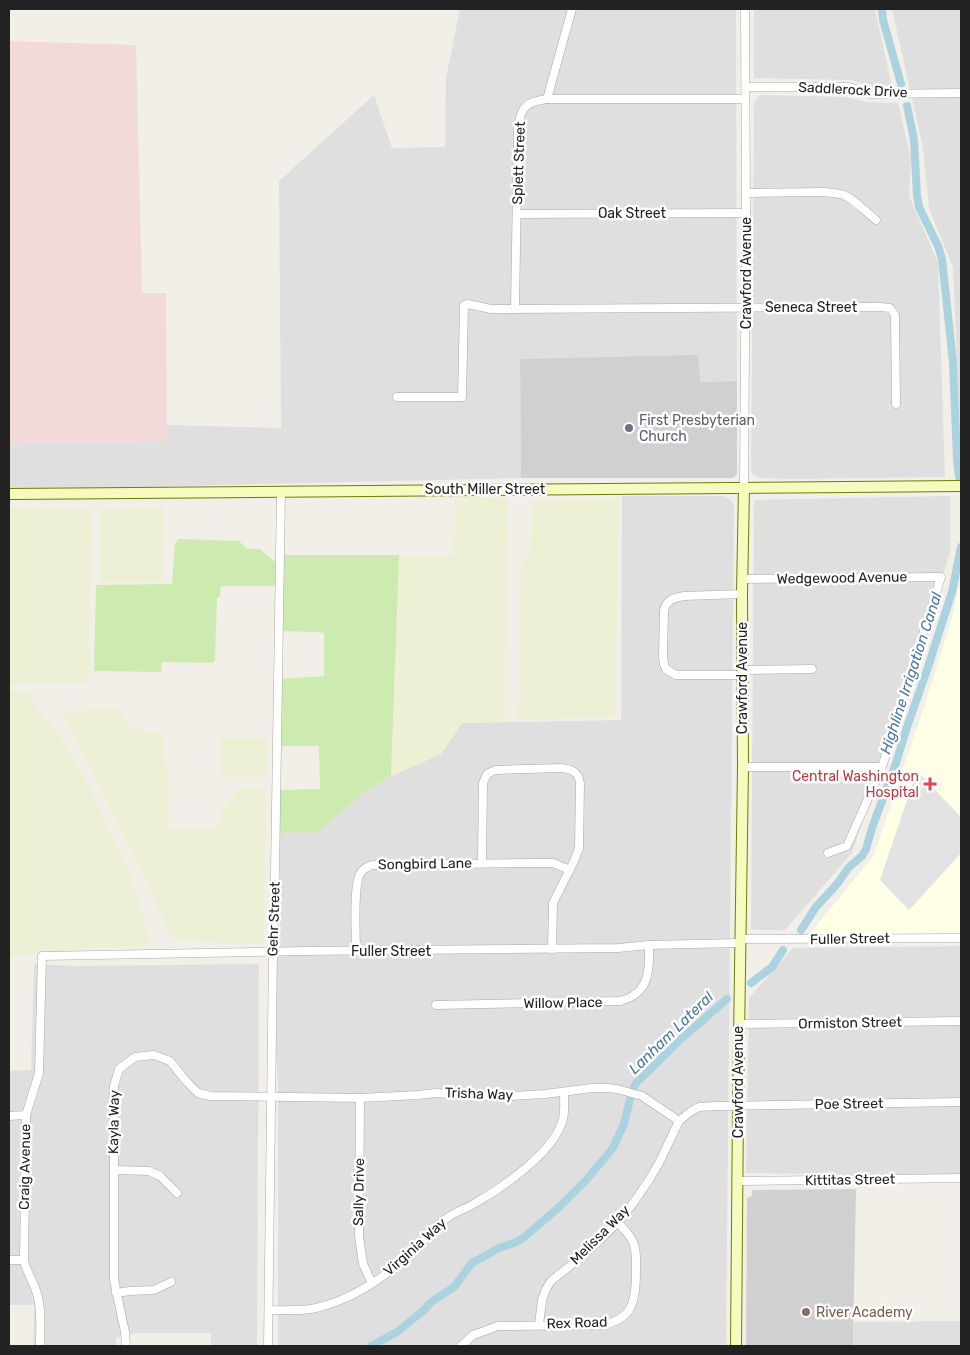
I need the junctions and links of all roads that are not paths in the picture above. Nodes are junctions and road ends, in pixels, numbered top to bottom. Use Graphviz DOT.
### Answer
graph roads {
  1 [pos="572,9"];
  2 [pos="745,9"];
  3 [pos="746,87"];
  4 [pos="961,93"];
  5 [pos="547,99"];
  6 [pos="745,99"];
  7 [pos="746,193"];
  8 [pos="746,213"];
  9 [pos="518,214"];
  10 [pos="876,220"];
  11 [pos="745,307"];
  12 [pos="515,308"];
  13 [pos="397,397"];
  14 [pos="896,404"];
  15 [pos="958,486"];
  16 [pos="744,487"];
  17 [pos="282,491"];
  18 [pos="9,494"];
  19 [pos="742,579"];
  20 [pos="742,594"];
  21 [pos="812,669"];
  22 [pos="742,673"];
  23 [pos="743,767"];
  24 [pos="882,767"];
  25 [pos="828,853"];
  26 [pos="482,863"];
  27 [pos="570,870"];
  28 [pos="961,938"];
  29 [pos="740,941"];
  30 [pos="649,946"];
  31 [pos="552,949"];
  32 [pos="356,951"];
  33 [pos="273,952"];
  34 [pos="42,956"];
  35 [pos="436,1005"];
  36 [pos="961,1021"];
  37 [pos="739,1024"];
  38 [pos="564,1093"];
  39 [pos="271,1097"];
  40 [pos="360,1098"];
  41 [pos="961,1102"];
  42 [pos="738,1106"];
  43 [pos="9,1116"];
  44 [pos="26,1116"];
  45 [pos="679,1121"];
  46 [pos="114,1170"];
  47 [pos="961,1178"];
  48 [pos="738,1181"];
  49 [pos="177,1193"];
  50 [pos="618,1222"];
  51 [pos="9,1260"];
  52 [pos="24,1260"];
  53 [pos="171,1282"];
  54 [pos="372,1283"];
  55 [pos="116,1293"];
  56 [pos="269,1310"];
  57 [pos="539,1324"];
  58 [pos="40,1346"];
  59 [pos="126,1346"];
  60 [pos="268,1346"];
  61 [pos="461,1346"];
  62 [pos="736,1346"];
  1 -- 5 [label="street"];
  2 -- 3 [label="street, Crawford Avenue"];
  3 -- 4 [label="street, Saddlerock Drive"];
  3 -- 6 [label="street, Crawford Avenue"];
  5 -- 6 [label="street"];
  5 -- 9 [label="street, Splett Street"];
  6 -- 7 [label="street, Crawford Avenue"];
  7 -- 8 [label="street, Crawford Avenue"];
  7 -- 10 [label="street"];
  8 -- 9 [label="street, Oak Street"];
  8 -- 11 [label="street, Crawford Avenue"];
  9 -- 12 [label="street, Splett Street"];
  11 -- 12 [label="street, Seneca Street"];
  11 -- 14 [label="street, Seneca Street"];
  11 -- 16 [label="street, Crawford Avenue"];
  12 -- 13 [label="street, Seneca Street"];
  15 -- 16 [label="street, South Miller Street"];
  16 -- 17 [label="street, South Miller Street"];
  16 -- 19 [label="street, Crawford Avenue"];
  17 -- 18 [label="street, South Miller Street"];
  17 -- 33 [label="street, Gehr Street"];
  19 -- 20 [label="street, Crawford Avenue"];
  19 -- 24 [label="street, Wedgewood Avenue"];
  20 -- 22 [label="street, Crawford Avenue"];
  20 -- 22 [label="street"];
  21 -- 22 [label="street"];
  22 -- 23 [label="street, Crawford Avenue"];
  23 -- 24 [label="street"];
  23 -- 29 [label="street, Crawford Avenue"];
  24 -- 25 [label="street"];
  26 -- 27 [label="street, Songbird Lane"];
  26 -- 27 [label="street"];
  26 -- 32 [label="street, Songbird Lane"];
  27 -- 31 [label="street"];
  28 -- 29 [label="street, Fuller Street"];
  29 -- 30 [label="street, Fuller Street"];
  29 -- 37 [label="street, Crawford Avenue"];
  30 -- 31 [label="street, Fuller Street"];
  30 -- 35 [label="street, Willow Place"];
  31 -- 32 [label="street, Fuller Street"];
  32 -- 33 [label="street, Fuller Street"];
  33 -- 34 [label="street, Fuller Street"];
  33 -- 39 [label="street, Gehr Street"];
  34 -- 44 [label="street, Craig Avenue"];
  36 -- 37 [label="street, Ormiston Street"];
  37 -- 42 [label="street, Crawford Avenue"];
  38 -- 40 [label="street, Trisha Way"];
  38 -- 45 [label="street, Trisha Way"];
  38 -- 54 [label="street, Virginia Way"];
  39 -- 40 [label="street, Trisha Way"];
  39 -- 46 [label="street, Kayla Way"];
  39 -- 56 [label="street, Gehr Street"];
  40 -- 54 [label="street, Sally Drive"];
  41 -- 42 [label="street, Poe Street"];
  42 -- 45 [label="street, Melissa Way"];
  42 -- 48 [label="street, Crawford Avenue"];
  43 -- 44 [label="street"];
  44 -- 52 [label="street, Craig Avenue"];
  45 -- 50 [label="street, Melissa Way"];
  46 -- 49 [label="street"];
  46 -- 55 [label="street, Kayla Way"];
  47 -- 48 [label="street, Kittitas Street"];
  48 -- 62 [label="street, Crawford Avenue"];
  50 -- 57 [label="street, Melissa Way"];
  50 -- 57 [label="street, Rex Road"];
  51 -- 52 [label="street"];
  52 -- 58 [label="street, Craig Avenue"];
  53 -- 55 [label="street"];
  54 -- 56 [label="street, Virginia Way"];
  55 -- 59 [label="street, Kayla Way"];
  56 -- 60 [label="street, Gehr Street"];
  57 -- 61 [label="street, Rex Road"];
}
